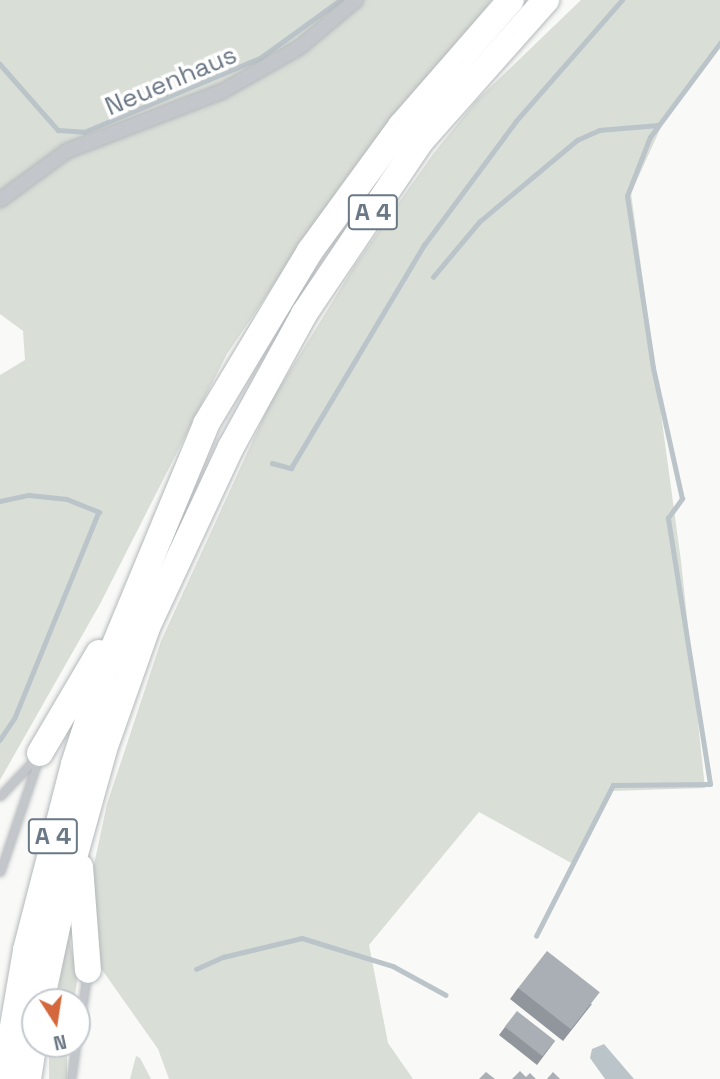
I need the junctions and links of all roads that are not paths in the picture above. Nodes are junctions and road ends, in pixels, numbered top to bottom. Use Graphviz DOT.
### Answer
graph roads {
  1 [pos="356,0"];
  2 [pos="511,0"];
  3 [pos="546,0"];
  4 [pos="0,200"];
  5 [pos="132,601"];
  6 [pos="40,753"];
  7 [pos="1,797"];
  8 [pos="80,830"];
  9 [pos="0,872"];
  10 [pos="88,970"];
  11 [pos="44,988"];
  12 [pos="85,988"];
  13 [pos="31,1058"];
  14 [pos="74,1058"];
  15 [pos="4,1079"];
  16 [pos="28,1079"];
  17 [pos="71,1079"];
  1 -- 4 [label="street, Neuenhaus"];
  2 -- 5 [label="highway, A 4"];
  3 -- 8 [label="highway, A 4"];
  5 -- 6 [label="highway"];
  5 -- 15 [label="highway, A 4"];
  6 -- 7 [label="lane"];
  6 -- 9 [label="lane"];
  8 -- 10 [label="highway"];
  8 -- 11 [label="highway, A 4"];
  10 -- 12 [label="lane"];
  13 -- 16 [label="highway"];
  14 -- 17 [label="lane"];
}
